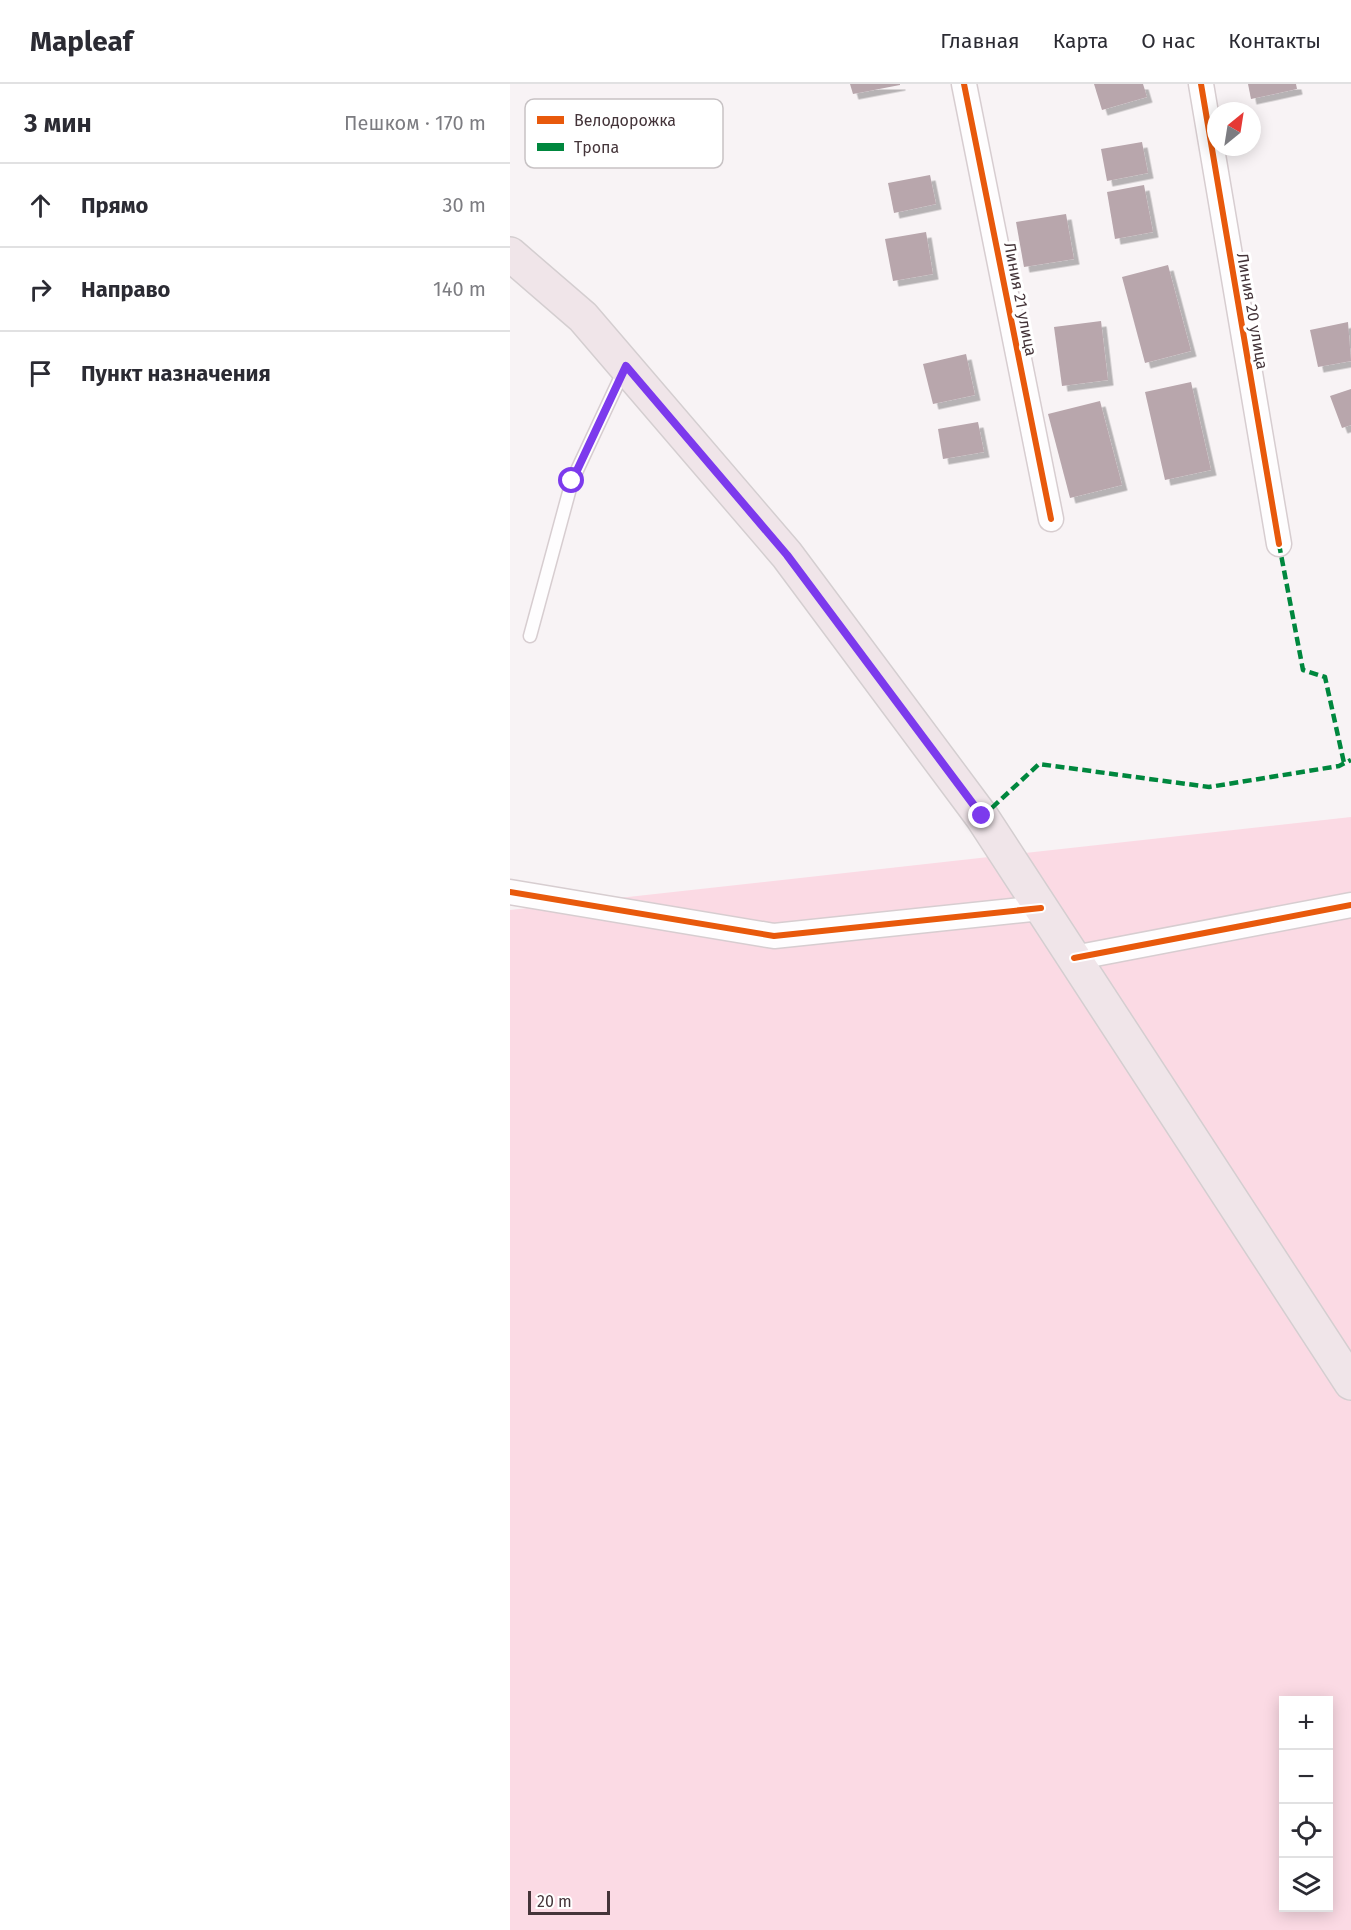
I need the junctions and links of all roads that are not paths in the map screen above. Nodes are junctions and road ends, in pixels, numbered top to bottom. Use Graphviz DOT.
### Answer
graph roads {
  1 [pos="964,84"];
  2 [pos="1201,84"];
  3 [pos="510,254"];
  4 [pos="626,366"];
  5 [pos="1052,519"];
  6 [pos="1279,544"];
  7 [pos="530,636"];
  8 [pos="510,892"];
  9 [pos="1351,904"];
  10 [pos="1041,908"];
  11 [pos="1074,958"];
  12 [pos="1351,1383"];
  1 -- 5 [label="street, Линия 21 улица"];
  2 -- 6 [label="street, Линия 20 улица"];
  3 -- 4 [label="main road"];
  4 -- 7 [label="lane"];
  4 -- 10 [label="main road"];
  8 -- 10 [label="street"];
  9 -- 11 [label="street"];
  10 -- 11 [label="main road"];
  11 -- 12 [label="main road"];
}
